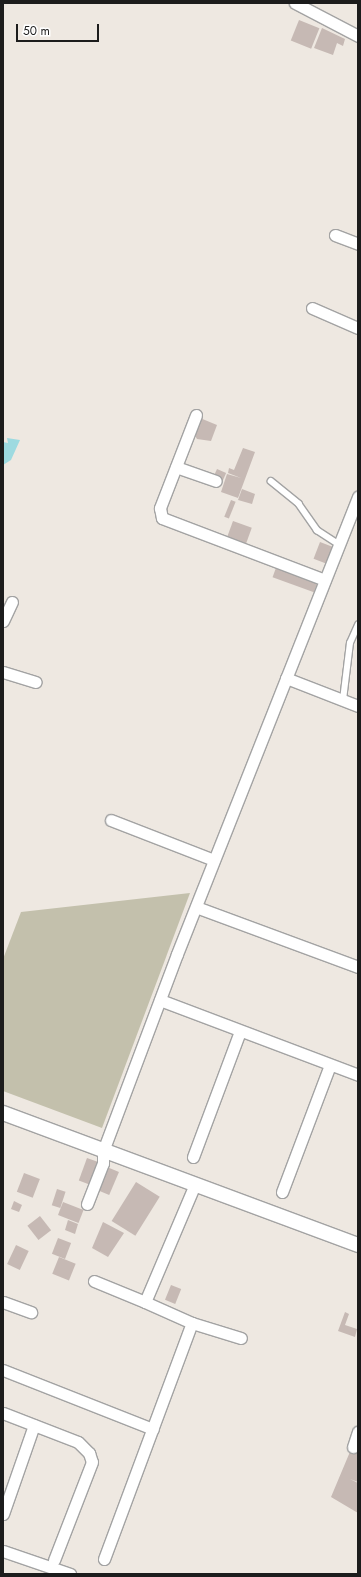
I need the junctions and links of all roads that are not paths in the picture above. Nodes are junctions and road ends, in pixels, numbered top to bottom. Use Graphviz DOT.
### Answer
graph roads {
  1 [pos="295,3"];
  2 [pos="358,36"];
  3 [pos="335,235"];
  4 [pos="358,244"];
  5 [pos="312,308"];
  6 [pos="358,328"];
  7 [pos="196,415"];
  8 [pos="176,467"];
  9 [pos="216,481"];
  10 [pos="271,481"];
  11 [pos="358,496"];
  12 [pos="340,545"];
  13 [pos="325,580"];
  14 [pos="12,602"];
  15 [pos="3,621"];
  16 [pos="358,626"];
  17 [pos="3,672"];
  18 [pos="286,678"];
  19 [pos="36,682"];
  20 [pos="343,700"];
  21 [pos="358,706"];
  22 [pos="111,820"];
  23 [pos="214,860"];
  24 [pos="196,907"];
  25 [pos="358,967"];
  26 [pos="160,1000"];
  27 [pos="240,1031"];
  28 [pos="330,1065"];
  29 [pos="358,1075"];
  30 [pos="3,1113"];
  31 [pos="103,1151"];
  32 [pos="193,1157"];
  33 [pos="195,1184"];
  34 [pos="282,1192"];
  35 [pos="87,1204"];
  36 [pos="358,1245"];
  37 [pos="94,1281"];
  38 [pos="3,1302"];
  39 [pos="145,1302"];
  40 [pos="31,1312"];
  41 [pos="192,1323"];
  42 [pos="241,1338"];
  43 [pos="3,1370"];
  44 [pos="3,1413"];
  45 [pos="34,1425"];
  46 [pos="153,1429"];
  47 [pos="358,1432"];
  48 [pos="353,1447"];
  49 [pos="3,1514"];
  50 [pos="3,1551"];
  51 [pos="54,1560"];
  52 [pos="104,1560"];
  53 [pos="70,1574"];
  1 -- 2 [label="street"];
  3 -- 4 [label="street"];
  5 -- 6 [label="street"];
  7 -- 8 [label="street"];
  8 -- 9 [label="street"];
  8 -- 13 [label="street"];
  10 -- 12 [label="lane"];
  11 -- 12 [label="street"];
  12 -- 13 [label="street"];
  13 -- 18 [label="street"];
  14 -- 15 [label="street"];
  16 -- 20 [label="lane"];
  17 -- 19 [label="street"];
  18 -- 20 [label="street"];
  18 -- 23 [label="street"];
  20 -- 21 [label="street"];
  22 -- 23 [label="street"];
  23 -- 24 [label="street"];
  24 -- 25 [label="street"];
  24 -- 26 [label="street"];
  26 -- 27 [label="street"];
  26 -- 31 [label="street"];
  27 -- 28 [label="street"];
  27 -- 32 [label="street"];
  28 -- 29 [label="street"];
  28 -- 34 [label="street"];
  30 -- 31 [label="street"];
  31 -- 33 [label="street"];
  31 -- 35 [label="street"];
  33 -- 36 [label="street"];
  33 -- 39 [label="street"];
  37 -- 39 [label="street"];
  38 -- 40 [label="street"];
  39 -- 41 [label="street"];
  41 -- 42 [label="street"];
  41 -- 46 [label="street"];
  43 -- 46 [label="street"];
  44 -- 45 [label="street"];
  45 -- 49 [label="street"];
  45 -- 51 [label="street"];
  46 -- 52 [label="street"];
  47 -- 48 [label="street"];
  50 -- 53 [label="street"];
}
